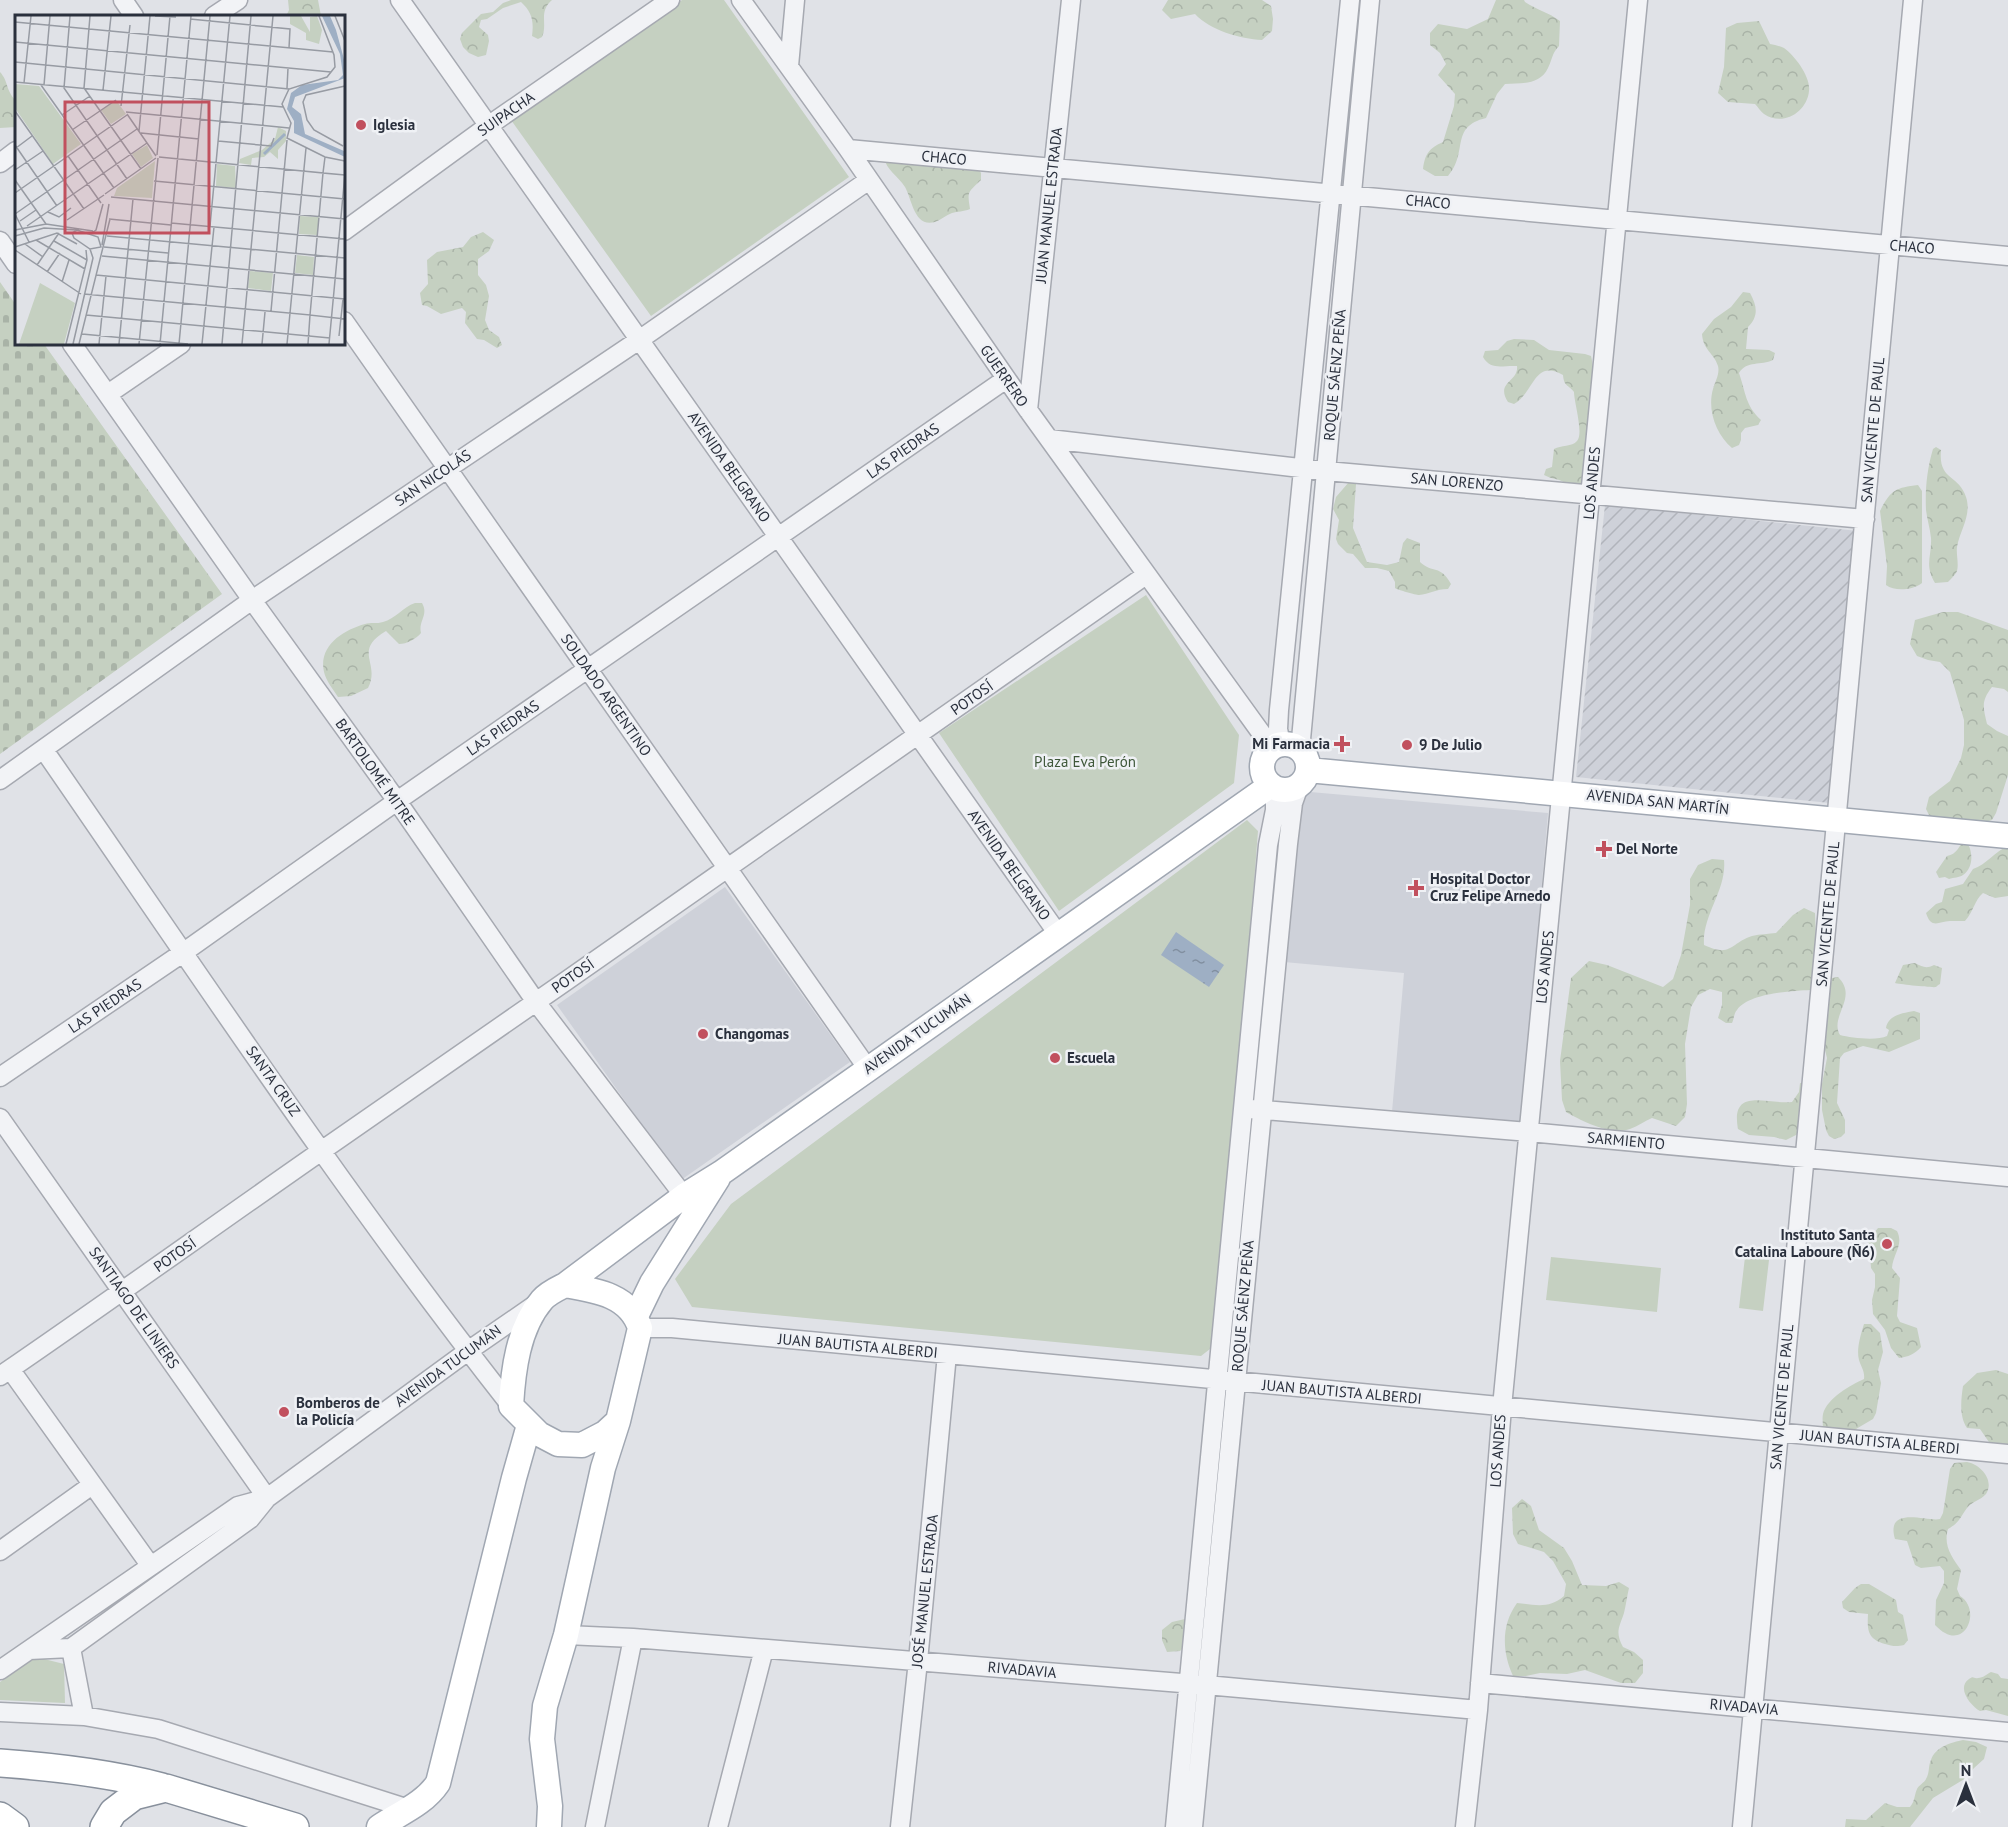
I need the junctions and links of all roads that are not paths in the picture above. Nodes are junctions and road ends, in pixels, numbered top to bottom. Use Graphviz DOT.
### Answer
graph roads {
  1 [pos="123,0"];
  2 [pos="238,0"];
  3 [pos="400,0"];
  4 [pos="670,0"];
  5 [pos="741,0"];
  6 [pos="795,0"];
  7 [pos="1071,0"];
  8 [pos="1350,0"];
  9 [pos="1370,0"];
  10 [pos="1638,0"];
  11 [pos="1913,0"];
  12 [pos="133,15"];
  13 [pos="216,15"];
  14 [pos="789,66"];
  15 [pos="488,126"];
  16 [pos="848,149"];
  17 [pos="15,153"];
  18 [pos="0,163"];
  19 [pos="1053,168"];
  20 [pos="869,180"];
  21 [pos="1331,194"];
  22 [pos="1352,195"];
  23 [pos="1616,220"];
  24 [pos="345,230"];
  25 [pos="0,241"];
  26 [pos="1890,245"];
  27 [pos="2008,256"];
  28 [pos="15,263"];
  29 [pos="345,322"];
  30 [pos="639,340"];
  31 [pos="73,345"];
  32 [pos="180,345"];
  33 [pos="1006,379"];
  34 [pos="108,394"];
  35 [pos="1028,410"];
  36 [pos="1049,439"];
  37 [pos="1303,467"];
  38 [pos="447,469"];
  39 [pos="1326,471"];
  40 [pos="1591,493"];
  41 [pos="1865,519"];
  42 [pos="778,538"];
  43 [pos="1146,575"];
  44 [pos="252,600"];
  45 [pos="588,670"];
  46 [pos="918,736"];
  47 [pos="44,750"];
  48 [pos="1287,768"];
  49 [pos="0,780"];
  50 [pos="1562,793"];
  51 [pos="397,801"];
  52 [pos="1836,819"];
  53 [pos="2008,836"];
  54 [pos="728,868"];
  55 [pos="1058,934"];
  56 [pos="184,952"];
  57 [pos="536,1002"];
  58 [pos="868,1069"];
  59 [pos="0,1077"];
  60 [pos="1252,1109"];
  61 [pos="0,1118"];
  62 [pos="1529,1132"];
  63 [pos="321,1151"];
  64 [pos="1805,1158"];
  65 [pos="721,1173"];
  66 [pos="2008,1177"];
  67 [pos="684,1196"];
  68 [pos="565,1285"];
  69 [pos="123,1292"];
  70 [pos="542,1300"];
  71 [pos="638,1322"];
  72 [pos="468,1351"];
  73 [pos="947,1354"];
  74 [pos="5,1372"];
  75 [pos="1218,1381"];
  76 [pos="1237,1383"];
  77 [pos="511,1406"];
  78 [pos="1502,1407"];
  79 [pos="618,1421"];
  80 [pos="529,1425"];
  81 [pos="1779,1432"];
  82 [pos="2008,1454"];
  83 [pos="92,1485"];
  84 [pos="267,1498"];
  85 [pos="0,1551"];
  86 [pos="150,1565"];
  87 [pos="566,1635"];
  88 [pos="633,1638"];
  89 [pos="71,1647"];
  90 [pos="764,1649"];
  91 [pos="29,1650"];
  92 [pos="918,1662"];
  93 [pos="0,1670"];
  94 [pos="1480,1683"];
  95 [pos="1198,1684"];
  96 [pos="1753,1708"];
  97 [pos="1478,1710"];
  98 [pos="0,1712"];
  99 [pos="84,1716"];
  100 [pos="2008,1732"];
  101 [pos="0,1763"];
  102 [pos="166,1788"];
  103 [pos="409,1809"];
  104 [pos="0,1816"];
  105 [pos="15,1827"];
  106 [pos="104,1827"];
  107 [pos="296,1827"];
  108 [pos="379,1827"];
  109 [pos="549,1827"];
  110 [pos="595,1827"];
  111 [pos="718,1827"];
  112 [pos="900,1827"];
  113 [pos="1175,1827"];
  114 [pos="1193,1827"];
  115 [pos="1465,1827"];
  116 [pos="1742,1827"];
  1 -- 12 [label="street"];
  2 -- 13 [label="street"];
  3 -- 15 [label="street, AVENIDA BELGRANO"];
  4 -- 15 [label="street, SUIPACHA"];
  5 -- 14 [label="street, GUERRERO"];
  6 -- 14 [label="street"];
  7 -- 19 [label="street, JUAN MANUEL ESTRADA"];
  8 -- 21 [label="street, ROQUE SÁENZ PEÑA"];
  9 -- 22 [label="street, ROQUE SÁENZ PEÑA"];
  10 -- 23 [label="street, LOS ANDES"];
  11 -- 26 [label="street, SAN VICENTE DE PAUL"];
  14 -- 16 [label="street, GUERRERO"];
  15 -- 24 [label="street, SUIPACHA"];
  15 -- 30 [label="street, AVENIDA BELGRANO"];
  16 -- 19 [label="street, CHACO"];
  16 -- 20 [label="street, GUERRERO"];
  17 -- 18 [label="street"];
  19 -- 21 [label="street, CHACO"];
  19 -- 35 [label="street, JUAN MANUEL ESTRADA"];
  20 -- 30 [label="street, SAN NICOLÁS"];
  20 -- 33 [label="street, GUERRERO"];
  21 -- 22 [label="street, CHACO"];
  21 -- 37 [label="street, ROQUE SÁENZ PEÑA"];
  22 -- 23 [label="street, CHACO"];
  22 -- 39 [label="street, ROQUE SÁENZ PEÑA"];
  23 -- 26 [label="street, CHACO"];
  23 -- 40 [label="street, LOS ANDES"];
  25 -- 28 [label="street"];
  26 -- 27 [label="street, CHACO"];
  26 -- 41 [label="street, SAN VICENTE DE PAUL"];
  29 -- 38 [label="street, SOLDADO ARGENTINO"];
  30 -- 38 [label="street, SAN NICOLÁS"];
  30 -- 42 [label="street, AVENIDA BELGRANO"];
  31 -- 34 [label="street, BARTOLOMÉ MITRE"];
  32 -- 34 [label="street"];
  33 -- 35 [label="street, GUERRERO"];
  33 -- 42 [label="street, LAS PIEDRAS"];
  34 -- 44 [label="street, BARTOLOMÉ MITRE"];
  35 -- 36 [label="street, GUERRERO"];
  36 -- 37 [label="street, SAN LORENZO"];
  36 -- 43 [label="street, GUERRERO"];
  37 -- 39 [label="street, SAN LORENZO"];
  37 -- 48 [label="street, ROQUE SÁENZ PEÑA"];
  38 -- 44 [label="street, SAN NICOLÁS"];
  38 -- 45 [label="street, SOLDADO ARGENTINO"];
  39 -- 40 [label="street, SAN LORENZO"];
  39 -- 48 [label="street, ROQUE SÁENZ PEÑA"];
  40 -- 41 [label="street, SAN LORENZO"];
  40 -- 50 [label="street, LOS ANDES"];
  41 -- 52 [label="street, SAN VICENTE DE PAUL"];
  42 -- 45 [label="street, LAS PIEDRAS"];
  42 -- 46 [label="street, AVENIDA BELGRANO"];
  43 -- 46 [label="street, POTOSÍ"];
  43 -- 48 [label="street, GUERRERO"];
  44 -- 47 [label="street, SAN NICOLÁS"];
  44 -- 51 [label="street, BARTOLOMÉ MITRE"];
  45 -- 51 [label="street, LAS PIEDRAS"];
  45 -- 54 [label="street, SOLDADO ARGENTINO"];
  46 -- 54 [label="street, POTOSÍ"];
  46 -- 55 [label="street, AVENIDA BELGRANO"];
  47 -- 49 [label="street, SAN NICOLÁS"];
  47 -- 56 [label="street, SANTA CRUZ"];
  48 -- 50 [label="main road, AVENIDA SAN MARTÍN"];
  48 -- 55 [label="main road, AVENIDA TUCUMÁN"];
  48 -- 60 [label="street, ROQUE SÁENZ PEÑA"];
  50 -- 52 [label="main road, AVENIDA SAN MARTÍN"];
  50 -- 62 [label="street, LOS ANDES"];
  51 -- 56 [label="street, LAS PIEDRAS"];
  51 -- 57 [label="street, BARTOLOMÉ MITRE"];
  52 -- 53 [label="main road, AVENIDA SAN MARTÍN"];
  52 -- 64 [label="street, SAN VICENTE DE PAUL"];
  54 -- 57 [label="street, POTOSÍ"];
  54 -- 58 [label="street, SOLDADO ARGENTINO"];
  55 -- 58 [label="main road, AVENIDA TUCUMÁN"];
  56 -- 59 [label="street, LAS PIEDRAS"];
  56 -- 63 [label="street, SANTA CRUZ"];
  57 -- 63 [label="street, POTOSÍ"];
  57 -- 67 [label="street, BARTOLOMÉ MITRE"];
  58 -- 65 [label="main road, AVENIDA TUCUMÁN"];
  60 -- 62 [label="street, SARMIENTO"];
  60 -- 75 [label="street, ROQUE SÁENZ PEÑA"];
  60 -- 76 [label="street, ROQUE SÁENZ PEÑA"];
  61 -- 69 [label="street, SANTIAGO DE LINIERS"];
  62 -- 64 [label="street, SARMIENTO"];
  62 -- 78 [label="street, LOS ANDES"];
  63 -- 69 [label="street, POTOSÍ"];
  63 -- 72 [label="street, SANTA CRUZ"];
  64 -- 66 [label="street, SARMIENTO"];
  64 -- 81 [label="street, SAN VICENTE DE PAUL"];
  65 -- 67 [label="main road, AVENIDA TUCUMÁN"];
  65 -- 71 [label="main road"];
  67 -- 68 [label="main road, AVENIDA TUCUMÁN"];
  68 -- 70 [label="main road"];
  68 -- 71 [label="main road"];
  69 -- 74 [label="street, POTOSÍ"];
  69 -- 84 [label="street, SANTIAGO DE LINIERS"];
  70 -- 72 [label="street, AVENIDA TUCUMÁN"];
  70 -- 77 [label="main road"];
  71 -- 73 [label="street, JUAN BAUTISTA ALBERDI"];
  71 -- 79 [label="main road"];
  72 -- 77 [label="street, SANTA CRUZ"];
  72 -- 84 [label="street, AVENIDA TUCUMÁN"];
  73 -- 75 [label="street, JUAN BAUTISTA ALBERDI"];
  73 -- 92 [label="street, JOSÉ MANUEL ESTRADA"];
  74 -- 83 [label="street"];
  75 -- 76 [label="street, JUAN BAUTISTA ALBERDI"];
  75 -- 95 [label="street, ROQUE SÁENZ PEÑA"];
  76 -- 78 [label="street, JUAN BAUTISTA ALBERDI"];
  76 -- 95 [label="street, ROQUE SÁENZ PEÑA"];
  77 -- 80 [label="main road"];
  78 -- 81 [label="street, JUAN BAUTISTA ALBERDI"];
  78 -- 94 [label="street, LOS ANDES"];
  79 -- 80 [label="main road"];
  79 -- 87 [label="main road"];
  80 -- 103 [label="main road"];
  81 -- 82 [label="street, JUAN BAUTISTA ALBERDI"];
  81 -- 96 [label="street, SAN VICENTE DE PAUL"];
  83 -- 85 [label="street"];
  83 -- 86 [label="street"];
  84 -- 86 [label="street, AVENIDA TUCUMÁN"];
  84 -- 89 [label="street, AVENIDA TUCUMÁN"];
  86 -- 91 [label="street, AVENIDA TUCUMÁN"];
  87 -- 88 [label="street, RIVADAVIA"];
  87 -- 109 [label="main road"];
  88 -- 90 [label="street, RIVADAVIA"];
  88 -- 110 [label="street"];
  89 -- 91 [label="street"];
  89 -- 99 [label="street"];
  90 -- 92 [label="street, RIVADAVIA"];
  90 -- 111 [label="street"];
  91 -- 93 [label="street, AVENIDA TUCUMÁN"];
  92 -- 95 [label="street, RIVADAVIA"];
  92 -- 112 [label="street, JOSÉ MANUEL ESTRADA"];
  94 -- 96 [label="street, RIVADAVIA"];
  94 -- 97 [label="street, LOS ANDES"];
  95 -- 97 [label="street, RIVADAVIA"];
  95 -- 113 [label="street, ROQUE SÁENZ PEÑA"];
  95 -- 114 [label="street, ROQUE SÁENZ PEÑA"];
  96 -- 100 [label="street, RIVADAVIA"];
  96 -- 116 [label="street, SAN VICENTE DE PAUL"];
  97 -- 115 [label="street, LOS ANDES"];
  98 -- 99 [label="street"];
  99 -- 103 [label="street"];
  101 -- 102 [label="highway"];
  102 -- 106 [label="highway"];
  102 -- 107 [label="highway"];
  103 -- 108 [label="main road"];
  104 -- 105 [label="highway"];
}
